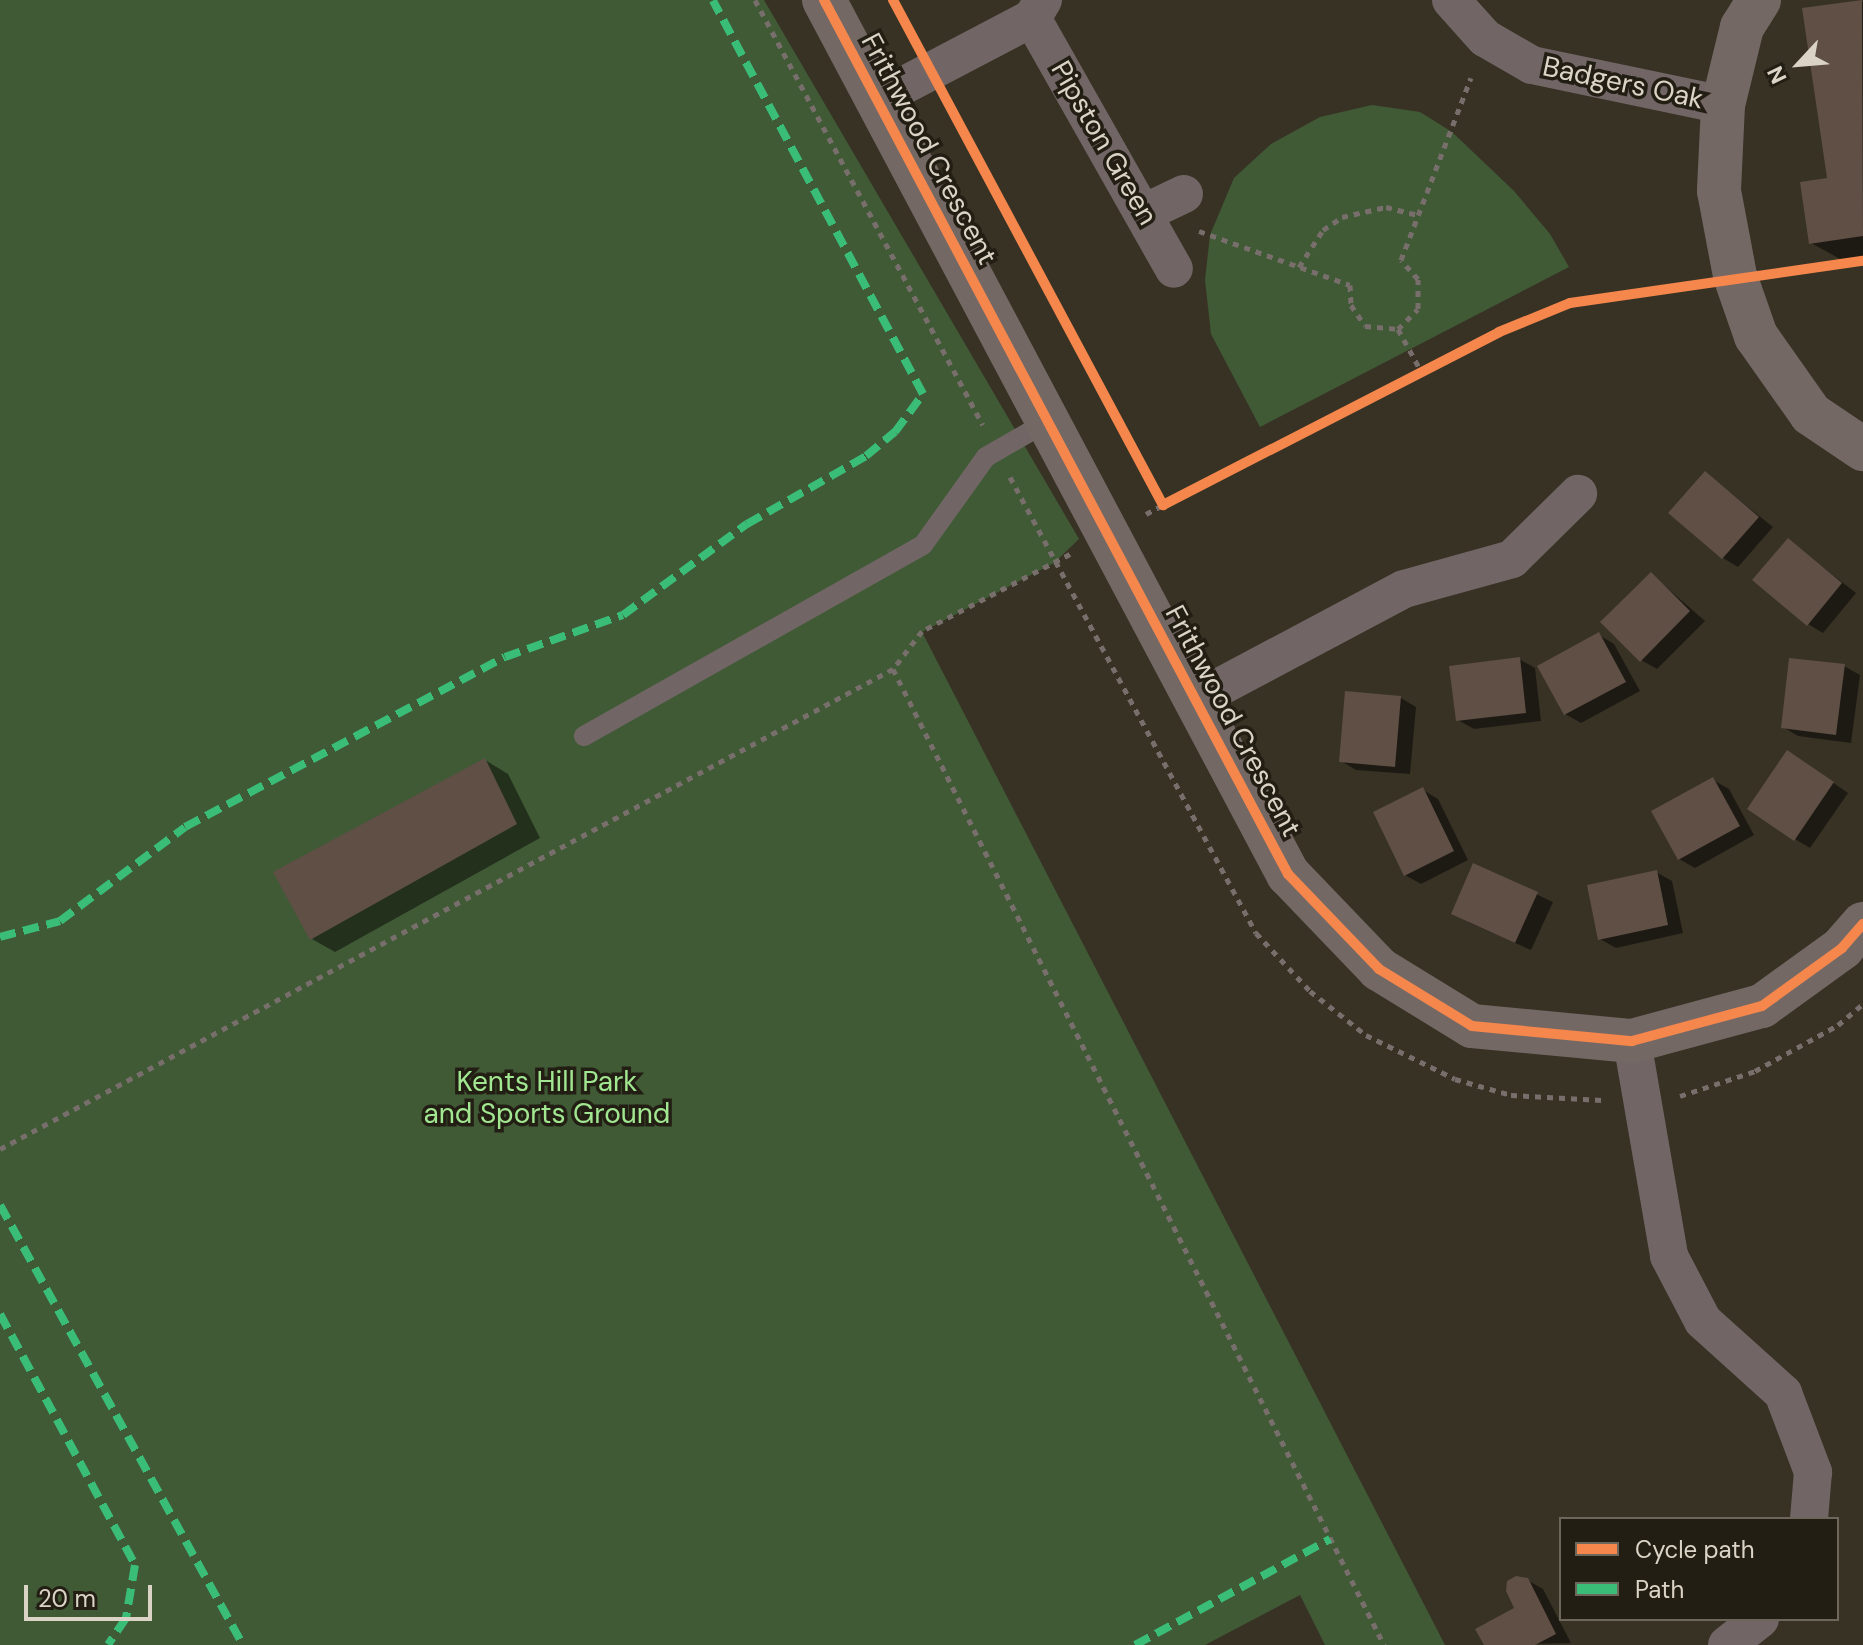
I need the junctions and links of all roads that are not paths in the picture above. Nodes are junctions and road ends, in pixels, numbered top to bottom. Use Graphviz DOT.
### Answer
graph roads {
  1 [pos="824,0"];
  2 [pos="1451,0"];
  3 [pos="1759,0"];
  4 [pos="1038,9"];
  5 [pos="876,100"];
  6 [pos="1723,105"];
  7 [pos="1184,194"];
  8 [pos="1146,212"];
  9 [pos="1174,269"];
  10 [pos="1045,423"];
  11 [pos="1863,449"];
  12 [pos="1578,494"];
  13 [pos="1197,699"];
  14 [pos="584,736"];
  15 [pos="1863,924"];
  16 [pos="1632,1041"];
  17 [pos="1809,1517"];
  18 [pos="1757,1621"];
  19 [pos="1727,1645"];
  1 -- 5 [label="street, Frithwood Crescent"];
  2 -- 6 [label="street, Badgers Oak"];
  3 -- 6 [label="street"];
  4 -- 5 [label="street, Pipston Green"];
  4 -- 8 [label="street, Pipston Green"];
  5 -- 10 [label="street, Frithwood Crescent"];
  6 -- 11 [label="street"];
  7 -- 8 [label="street"];
  8 -- 9 [label="street, Pipston Green"];
  10 -- 13 [label="street, Frithwood Crescent"];
  10 -- 14 [label="lane"];
  12 -- 13 [label="street"];
  13 -- 16 [label="street, Frithwood Crescent"];
  15 -- 16 [label="street, Frithwood Crescent"];
  16 -- 17 [label="street"];
  18 -- 19 [label="street"];
}
